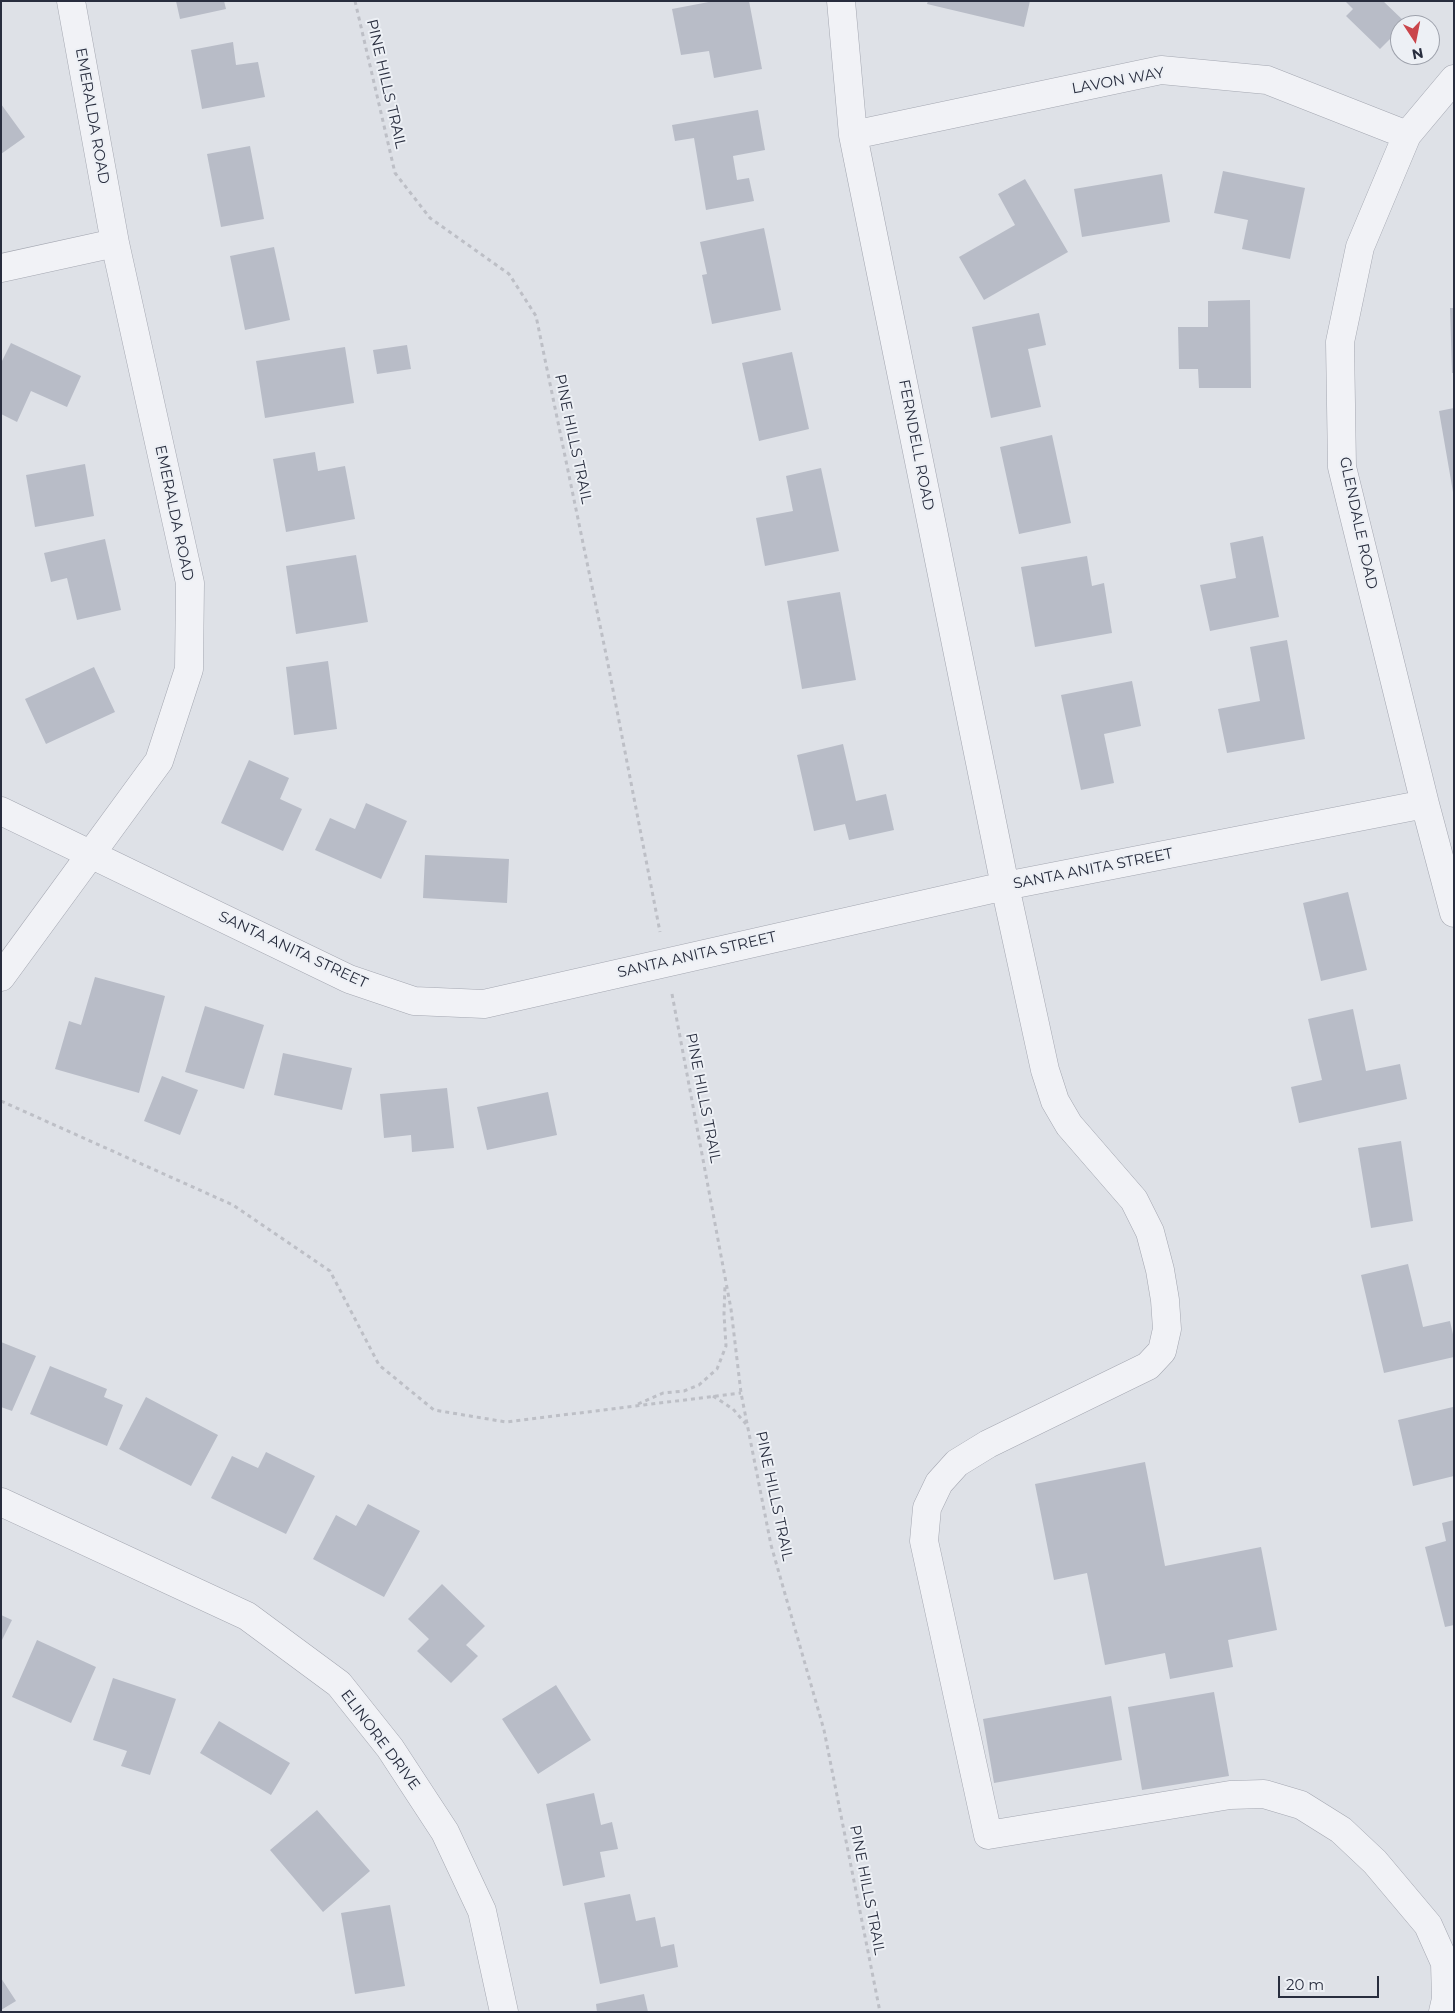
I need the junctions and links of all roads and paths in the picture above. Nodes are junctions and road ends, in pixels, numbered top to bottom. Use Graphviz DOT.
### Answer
graph roads {
  1 [pos="70,1"];
  2 [pos="355,1"];
  3 [pos="841,1"];
  4 [pos="1454,79"];
  5 [pos="853,135"];
  6 [pos="1408,135"];
  7 [pos="115,243"];
  8 [pos="1,268"];
  9 [pos="1425,804"];
  10 [pos="1,811"];
  11 [pos="92,854"];
  12 [pos="1005,886"];
  13 [pos="1454,913"];
  14 [pos="661,938"];
  15 [pos="1,977"];
  16 [pos="671,989"];
  17 [pos="1,1101"];
  18 [pos="726,1280"];
  19 [pos="741,1393"];
  20 [pos="712,1396"];
  21 [pos="632,1406"];
  22 [pos="748,1426"];
  23 [pos="1,1502"];
  24 [pos="504,2012"];
  25 [pos="880,2012"];
  26 [pos="1443,2012"];
  1 -- 7 [label="street, EMERALDA ROAD"];
  2 -- 14 [label="path, PINE HILLS TRAIL"];
  3 -- 5 [label="street, FERNDELL ROAD"];
  4 -- 6 [label="street, GLENDALE ROAD"];
  5 -- 6 [label="street, LAVON WAY"];
  5 -- 12 [label="street, FERNDELL ROAD"];
  6 -- 9 [label="street, GLENDALE ROAD"];
  7 -- 8 [label="street"];
  7 -- 11 [label="street, EMERALDA ROAD"];
  9 -- 12 [label="street, SANTA ANITA STREET"];
  9 -- 13 [label="street, GLENDALE ROAD"];
  10 -- 11 [label="street, SANTA ANITA STREET"];
  11 -- 12 [label="street, SANTA ANITA STREET"];
  11 -- 15 [label="street, EMERALDA ROAD"];
  12 -- 26 [label="street, FERNDELL ROAD"];
  16 -- 18 [label="path, PINE HILLS TRAIL"];
  17 -- 21 [label="path"];
  18 -- 19 [label="path, PINE HILLS TRAIL"];
  18 -- 21 [label="path"];
  19 -- 20 [label="path"];
  19 -- 22 [label="path, PINE HILLS TRAIL"];
  20 -- 21 [label="path"];
  20 -- 22 [label="path"];
  22 -- 25 [label="path, PINE HILLS TRAIL"];
  23 -- 24 [label="street, ELINORE DRIVE"];
}
